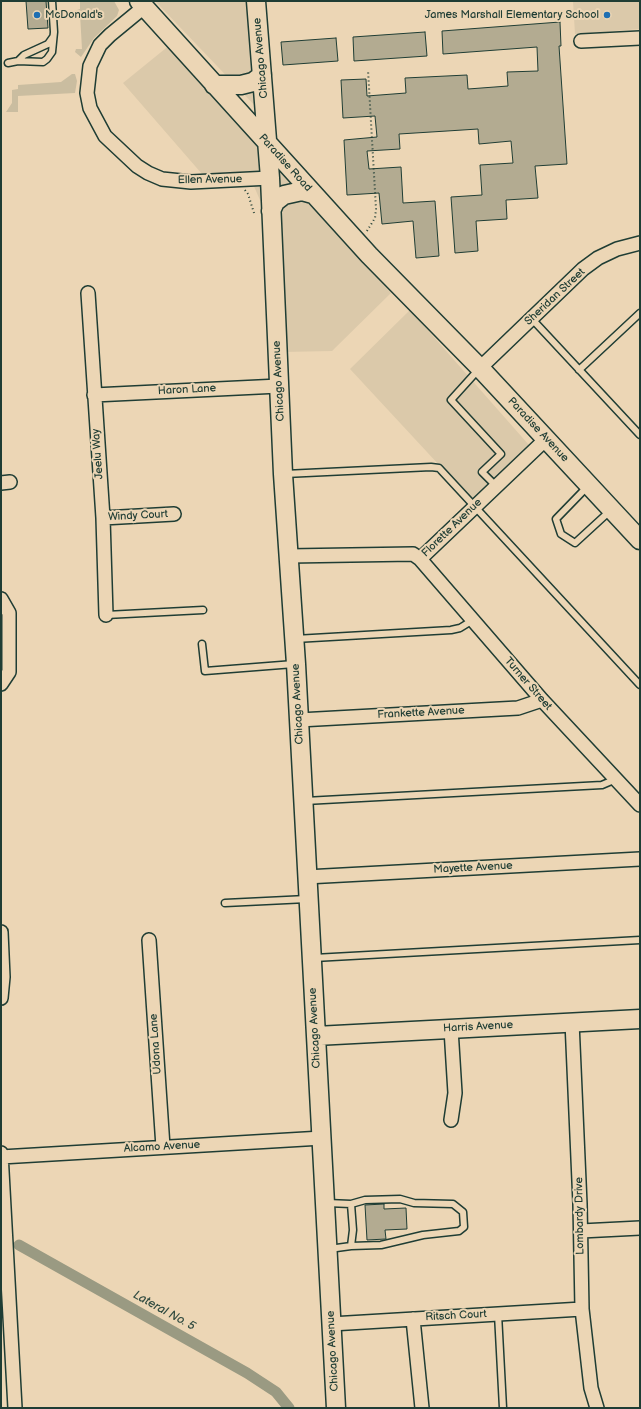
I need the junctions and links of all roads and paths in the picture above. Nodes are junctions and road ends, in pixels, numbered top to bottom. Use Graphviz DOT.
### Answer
graph roads {
  1 [pos="52,1"];
  2 [pos="256,1"];
  3 [pos="141,4"];
  4 [pos="54,36"];
  5 [pos="640,38"];
  6 [pos="581,41"];
  7 [pos="18,61"];
  8 [pos="8,63"];
  9 [pos="368,70"];
  10 [pos="262,75"];
  11 [pos="214,85"];
  12 [pos="268,144"];
  13 [pos="270,178"];
  14 [pos="313,194"];
  15 [pos="271,211"];
  16 [pos="640,243"];
  17 [pos="359,244"];
  18 [pos="88,293"];
  19 [pos="640,312"];
  20 [pos="532,319"];
  21 [pos="434,322"];
  22 [pos="480,368"];
  23 [pos="579,370"];
  24 [pos="279,386"];
  25 [pos="94,395"];
  26 [pos="640,435"];
  27 [pos="546,439"];
  28 [pos="283,474"];
  29 [pos="589,485"];
  30 [pos="496,486"];
  31 [pos="475,506"];
  32 [pos="612,509"];
  33 [pos="174,514"];
  34 [pos="103,518"];
  35 [pos="640,540"];
  36 [pos="289,556"];
  37 [pos="420,559"];
  38 [pos="1,599"];
  39 [pos="203,610"];
  40 [pos="106,616"];
  41 [pos="472,620"];
  42 [pos="294,639"];
  43 [pos="202,644"];
  44 [pos="296,664"];
  45 [pos="1,684"];
  46 [pos="640,685"];
  47 [pos="542,700"];
  48 [pos="299,720"];
  49 [pos="616,779"];
  50 [pos="303,801"];
  51 [pos="640,806"];
  52 [pos="640,859"];
  53 [pos="306,877"];
  54 [pos="308,899"];
  55 [pos="225,903"];
  56 [pos="1,932"];
  57 [pos="149,940"];
  58 [pos="640,940"];
  59 [pos="311,958"];
  60 [pos="1,998"];
  61 [pos="640,1019"];
  62 [pos="572,1022"];
  63 [pos="451,1028"];
  64 [pos="316,1036"];
  65 [pos="451,1120"];
  66 [pos="322,1138"];
  67 [pos="163,1147"];
  68 [pos="1,1153"];
  69 [pos="1,1157"];
  70 [pos="325,1203"];
  71 [pos="351,1204"];
  72 [pos="640,1228"];
  73 [pos="581,1231"];
  74 [pos="351,1246"];
  75 [pos="328,1249"];
  76 [pos="582,1309"];
  77 [pos="498,1314"];
  78 [pos="413,1319"];
  79 [pos="331,1324"];
  80 [pos="7,1387"];
  81 [pos="15,1408"];
  82 [pos="336,1408"];
  83 [pos="422,1408"];
  84 [pos="503,1408"];
  85 [pos="597,1408"];
  1 -- 4 [label="lane"];
  2 -- 10 [label="street, Chicago Avenue"];
  3 -- 11 [label="street, Paradise Road"];
  3 -- 13 [label="street, Ellen Avenue"];
  4 -- 7 [label="lane"];
  4 -- 7 [label="lane"];
  5 -- 6 [label="street"];
  7 -- 8 [label="lane"];
  9 -- 17 [label="path"];
  10 -- 11 [label="street"];
  10 -- 12 [label="street, Chicago Avenue"];
  11 -- 12 [label="street, Paradise Road"];
  12 -- 13 [label="street, Chicago Avenue"];
  12 -- 14 [label="street, Paradise Road"];
  13 -- 15 [label="street, Chicago Avenue"];
  14 -- 15 [label="street"];
  14 -- 17 [label="street, Paradise Road"];
  15 -- 24 [label="street, Chicago Avenue"];
  16 -- 20 [label="street, Sheridan Street"];
  17 -- 21 [label="street, Paradise Road"];
  18 -- 25 [label="street, Jeelu Way"];
  19 -- 23 [label="lane"];
  20 -- 22 [label="street, Sheridan Street"];
  20 -- 23 [label="lane"];
  21 -- 22 [label="street, Paradise Avenue"];
  22 -- 27 [label="street, Paradise Avenue"];
  22 -- 30 [label="lane"];
  23 -- 26 [label="lane"];
  24 -- 25 [label="street, Haron Lane"];
  24 -- 28 [label="street, Chicago Avenue"];
  25 -- 34 [label="street, Jeelu Way"];
  27 -- 29 [label="street, Paradise Avenue"];
  27 -- 30 [label="street, Florette Avenue"];
  28 -- 31 [label="lane"];
  28 -- 36 [label="street, Chicago Avenue"];
  29 -- 32 [label="street, Paradise Avenue"];
  29 -- 32 [label="lane"];
  30 -- 31 [label="street, Florette Avenue"];
  31 -- 37 [label="street, Florette Avenue"];
  31 -- 46 [label="lane"];
  32 -- 35 [label="street, Paradise Avenue"];
  33 -- 34 [label="street, Windy Court"];
  34 -- 40 [label="street, Jeelu Way"];
  36 -- 37 [label="street, Florette Avenue"];
  36 -- 42 [label="street, Chicago Avenue"];
  37 -- 41 [label="street, Turner Street"];
  38 -- 45 [label="street"];
  39 -- 40 [label="lane"];
  41 -- 42 [label="lane"];
  41 -- 47 [label="street, Turner Street"];
  42 -- 44 [label="street, Chicago Avenue"];
  43 -- 44 [label="lane"];
  44 -- 48 [label="street, Chicago Avenue"];
  47 -- 48 [label="street, Frankette Avenue"];
  47 -- 49 [label="street, Turner Street"];
  48 -- 50 [label="street, Chicago Avenue"];
  49 -- 50 [label="lane"];
  49 -- 51 [label="street, Turner Street"];
  50 -- 53 [label="street, Chicago Avenue"];
  52 -- 53 [label="street, Mayette Avenue"];
  53 -- 54 [label="street, Chicago Avenue"];
  54 -- 55 [label="lane"];
  54 -- 59 [label="street, Chicago Avenue"];
  56 -- 60 [label="street"];
  57 -- 67 [label="street, Udona Lane"];
  58 -- 59 [label="lane"];
  59 -- 64 [label="street, Chicago Avenue"];
  61 -- 62 [label="street, Harris Avenue"];
  62 -- 63 [label="street, Harris Avenue"];
  62 -- 73 [label="street, Lombardy Drive"];
  63 -- 64 [label="street, Harris Avenue"];
  63 -- 65 [label="street"];
  64 -- 66 [label="street, Chicago Avenue"];
  66 -- 67 [label="street, Alcamo Avenue"];
  66 -- 70 [label="street, Chicago Avenue"];
  67 -- 69 [label="street, Alcamo Avenue"];
  68 -- 69 [label="street"];
  69 -- 80 [label="street"];
  70 -- 71 [label="lane"];
  70 -- 75 [label="street, Chicago Avenue"];
  71 -- 74 [label="lane"];
  71 -- 74 [label="lane"];
  72 -- 73 [label="street"];
  73 -- 76 [label="street, Lombardy Drive"];
  74 -- 75 [label="lane"];
  75 -- 79 [label="street, Chicago Avenue"];
  76 -- 77 [label="street, Ritsch Court"];
  76 -- 85 [label="street, Lombardy Drive"];
  77 -- 78 [label="street, Ritsch Court"];
  77 -- 84 [label="lane"];
  78 -- 79 [label="street, Ritsch Court"];
  78 -- 83 [label="street"];
  79 -- 82 [label="street, Chicago Avenue"];
  80 -- 81 [label="street"];
}
